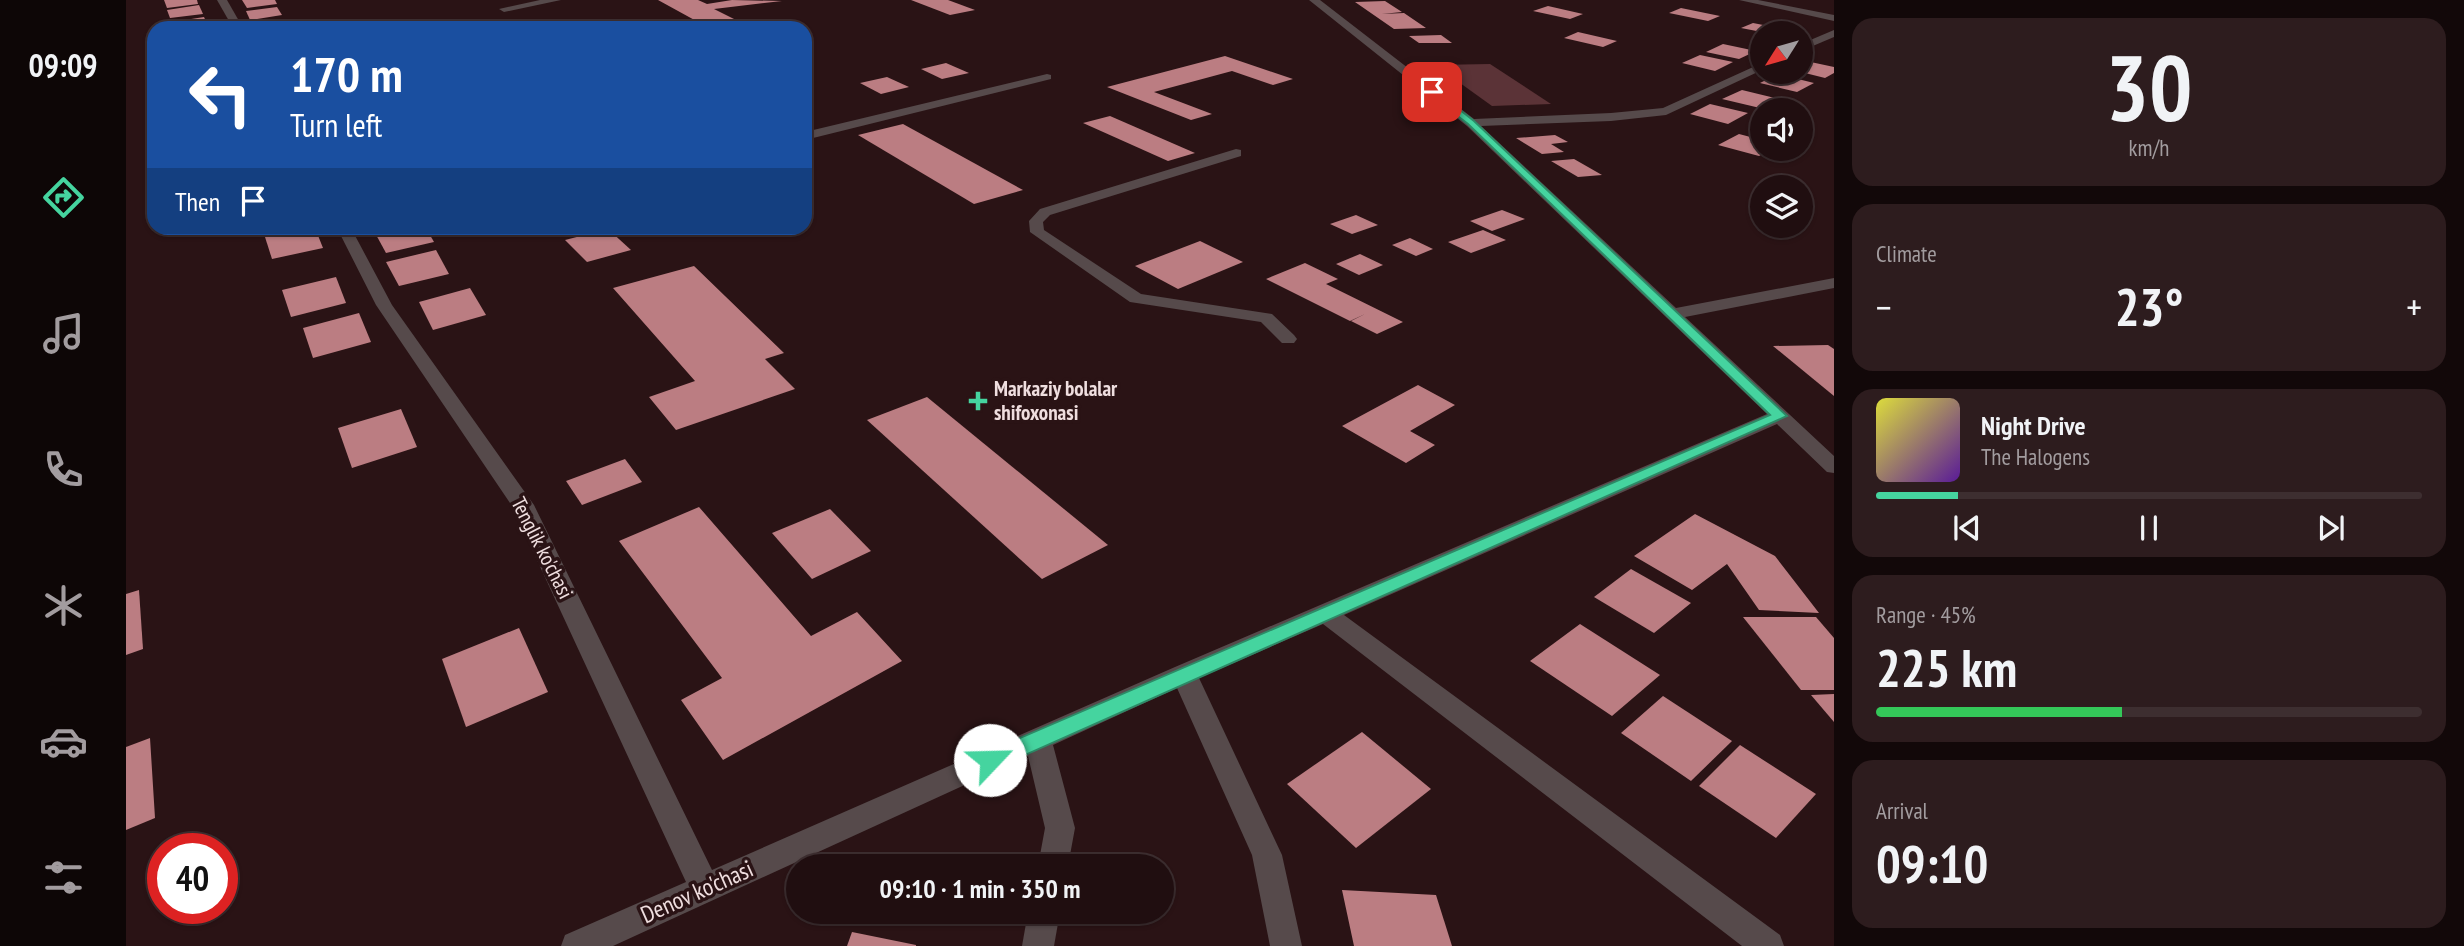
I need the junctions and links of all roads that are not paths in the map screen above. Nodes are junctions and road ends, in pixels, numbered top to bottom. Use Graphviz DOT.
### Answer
graph roads {
  1 [pos="222,0"];
  2 [pos="556,0"];
  3 [pos="1314,0"];
  4 [pos="1744,0"];
  5 [pos="504,9"];
  6 [pos="1831,15"];
  7 [pos="233,21"];
  8 [pos="1834,33"];
  9 [pos="1813,43"];
  10 [pos="1750,72"];
  11 [pos="1047,77"];
  12 [pos="1471,122"];
  13 [pos="812,134"];
  14 [pos="1236,153"];
  15 [pos="348,235"];
  16 [pos="1834,283"];
  17 [pos="1673,314"];
  18 [pos="1288,340"];
  19 [pos="1780,416"];
  20 [pos="1834,467"];
  21 [pos="1325,612"];
  22 [pos="1184,674"];
  23 [pos="1038,739"];
  24 [pos="1055,854"];
  25 [pos="705,888"];
  26 [pos="1042,924"];
  27 [pos="577,946"];
  28 [pos="1038,946"];
  29 [pos="1286,946"];
  30 [pos="1768,946"];
  1 -- 7 [label="street"];
  2 -- 5 [label="street"];
  3 -- 12 [label="street"];
  4 -- 6 [label="street"];
  8 -- 9 [label="street"];
  10 -- 12 [label="street"];
  11 -- 13 [label="street"];
  12 -- 17 [label="street"];
  14 -- 18 [label="street"];
  15 -- 25 [label="street, Tenglik ko'chasi"];
  16 -- 17 [label="street"];
  17 -- 19 [label="street"];
  19 -- 20 [label="street"];
  19 -- 21 [label="street, Denov ko'chasi"];
  21 -- 22 [label="street, Denov ko'chasi"];
  21 -- 30 [label="street"];
  22 -- 23 [label="street, Denov ko'chasi"];
  22 -- 29 [label="street"];
  23 -- 24 [label="street"];
  23 -- 25 [label="street, Denov ko'chasi"];
  25 -- 27 [label="street, Denov ko'chasi"];
  26 -- 28 [label="street"];
}
